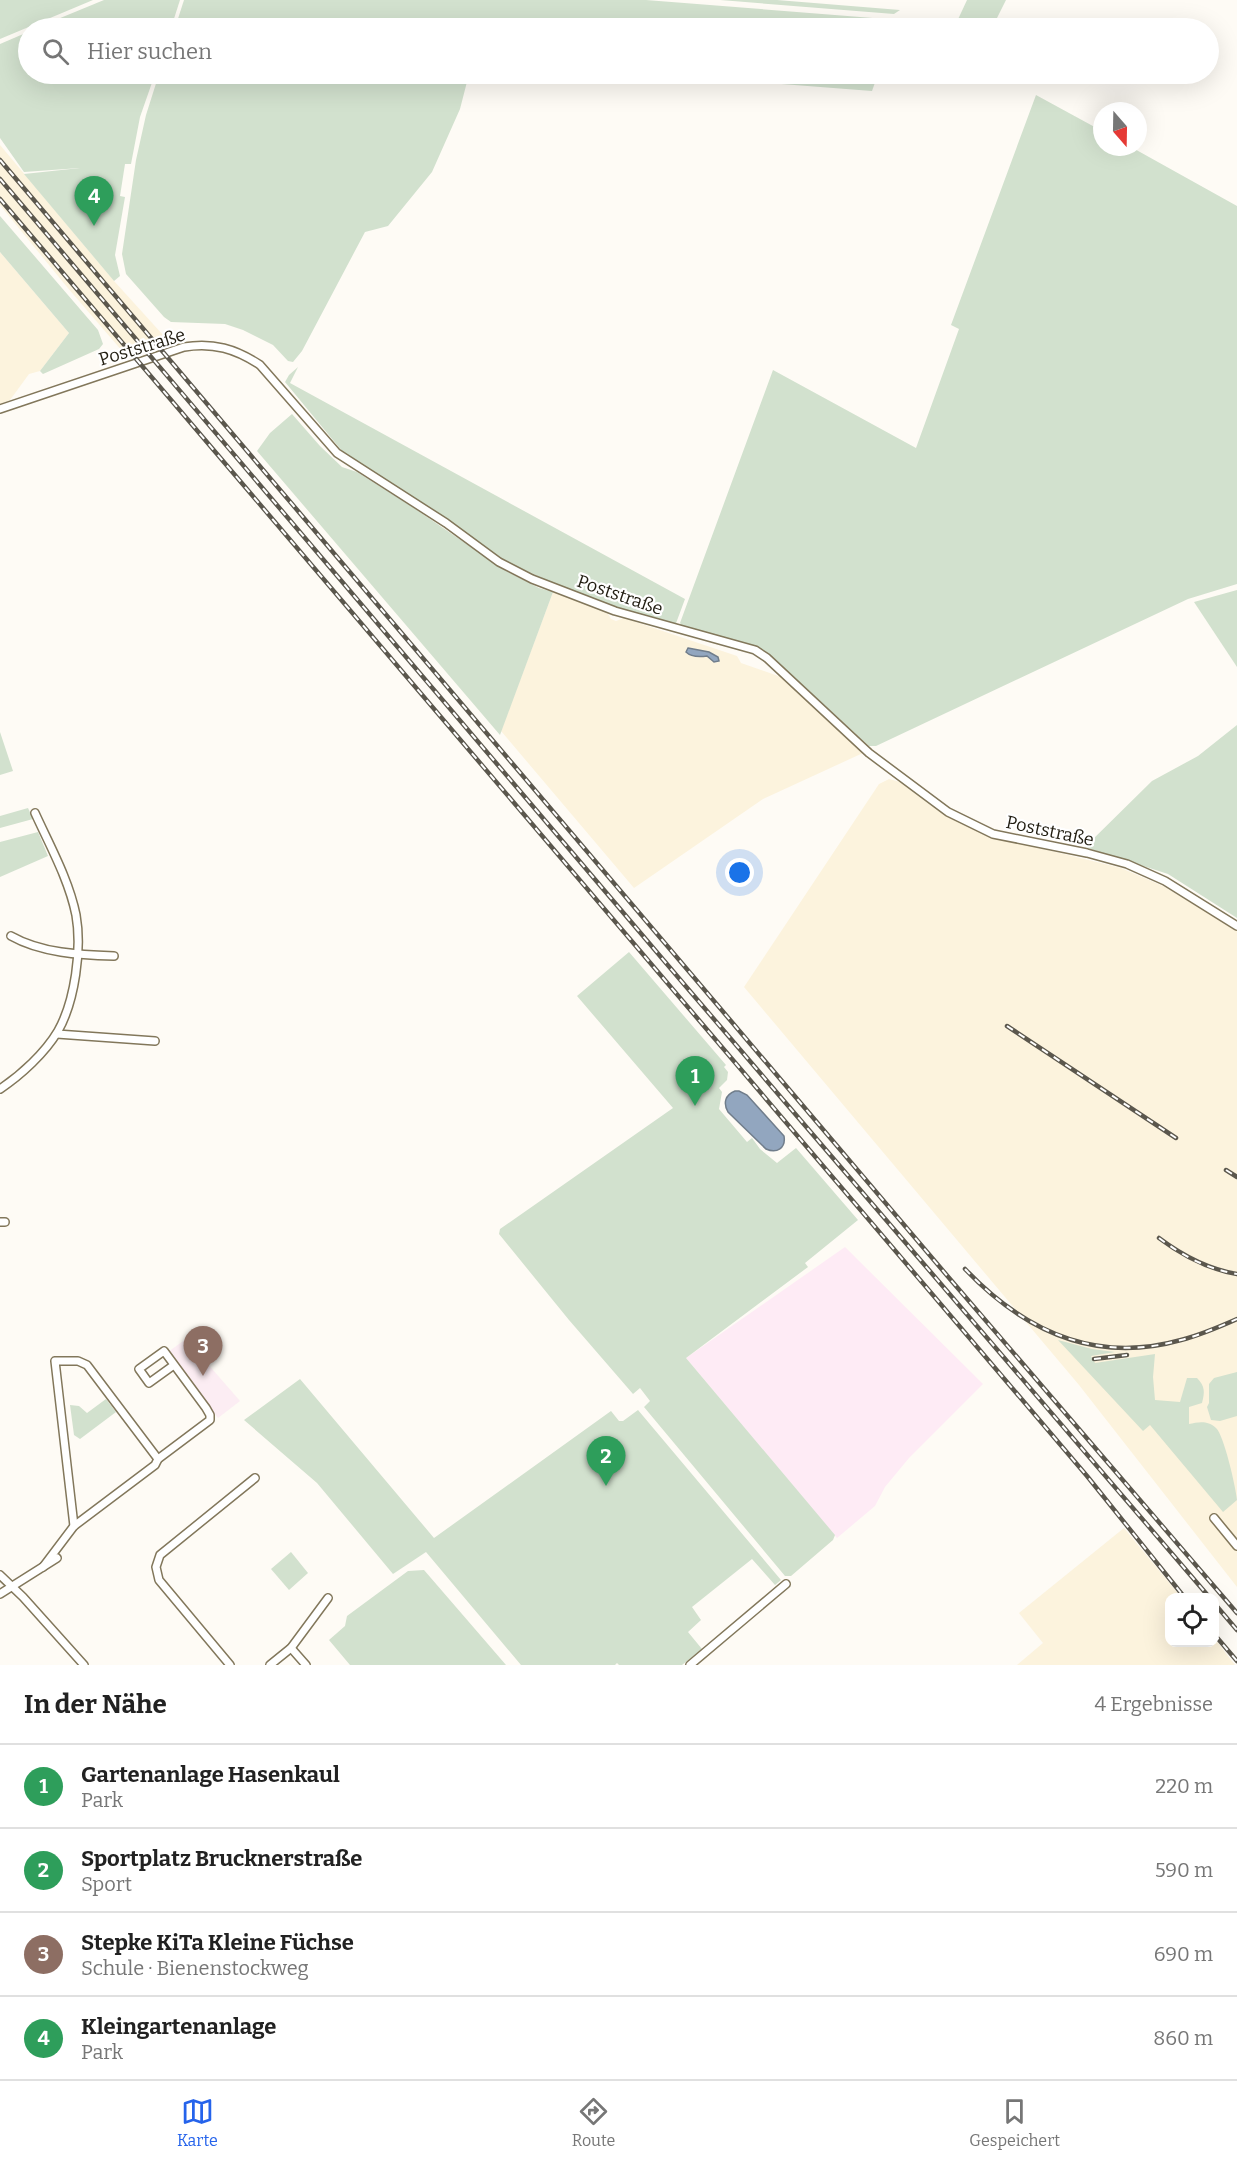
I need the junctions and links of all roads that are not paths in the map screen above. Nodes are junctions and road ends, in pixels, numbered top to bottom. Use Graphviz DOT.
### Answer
graph roads {
  1 [pos="0,409"];
  2 [pos="35,813"];
  3 [pos="1237,926"];
  4 [pos="11,936"];
  5 [pos="76,955"];
  6 [pos="114,956"];
  7 [pos="57,1034"];
  8 [pos="155,1041"];
  9 [pos="0,1089"];
  10 [pos="174,1365"];
  11 [pos="158,1459"];
  12 [pos="255,1478"];
  13 [pos="1214,1518"];
  14 [pos="74,1526"];
  15 [pos="1237,1546"];
  16 [pos="57,1558"];
  17 [pos="44,1567"];
  18 [pos="0,1575"];
  19 [pos="786,1584"];
  20 [pos="12,1587"];
  21 [pos="0,1594"];
  22 [pos="328,1598"];
  23 [pos="291,1648"];
  24 [pos="84,1665"];
  25 [pos="230,1665"];
  26 [pos="270,1665"];
  27 [pos="306,1665"];
  28 [pos="690,1665"];
  1 -- 3 [label="street, Poststraße"];
  2 -- 5 [label="street"];
  4 -- 5 [label="street"];
  5 -- 6 [label="street"];
  5 -- 7 [label="street"];
  7 -- 8 [label="street"];
  7 -- 9 [label="street"];
  10 -- 10 [label="street"];
  10 -- 11 [label="street"];
  11 -- 14 [label="street"];
  11 -- 14 [label="street"];
  12 -- 25 [label="street"];
  13 -- 15 [label="street"];
  14 -- 17 [label="street"];
  16 -- 17 [label="street"];
  17 -- 20 [label="street"];
  18 -- 20 [label="street"];
  19 -- 28 [label="street"];
  20 -- 21 [label="street"];
  20 -- 24 [label="street"];
  22 -- 23 [label="street"];
  23 -- 26 [label="street"];
  23 -- 27 [label="street"];
}
